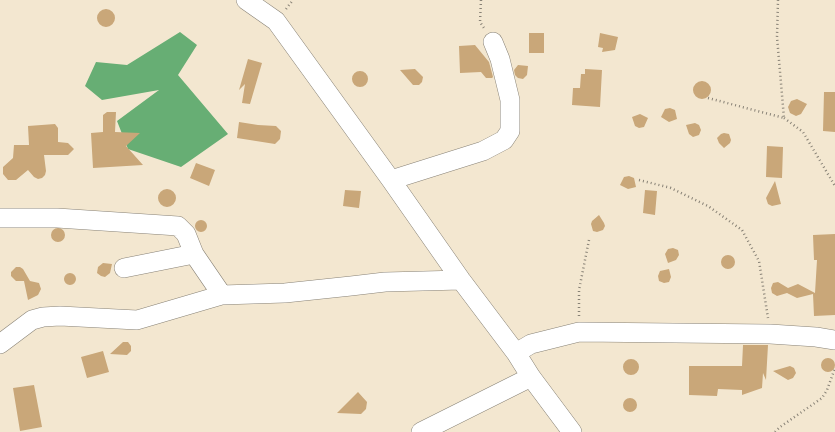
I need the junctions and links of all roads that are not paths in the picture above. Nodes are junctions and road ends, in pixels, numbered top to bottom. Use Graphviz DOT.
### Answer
graph roads {
  1 [pos="246,0"];
  2 [pos="493,42"];
  3 [pos="391,180"];
  4 [pos="0,218"];
  5 [pos="194,254"];
  6 [pos="124,268"];
  7 [pos="461,280"];
  8 [pos="222,295"];
  9 [pos="835,340"];
  10 [pos="0,344"];
  11 [pos="516,354"];
  12 [pos="531,377"];
  13 [pos="421,432"];
  14 [pos="572,432"];
  1 -- 3 [label="street"];
  2 -- 3 [label="street"];
  3 -- 7 [label="street"];
  4 -- 5 [label="street"];
  5 -- 6 [label="street"];
  5 -- 8 [label="street"];
  7 -- 8 [label="street"];
  7 -- 11 [label="street"];
  8 -- 10 [label="street"];
  9 -- 11 [label="street"];
  11 -- 12 [label="street"];
  12 -- 13 [label="street"];
  12 -- 14 [label="street"];
}
